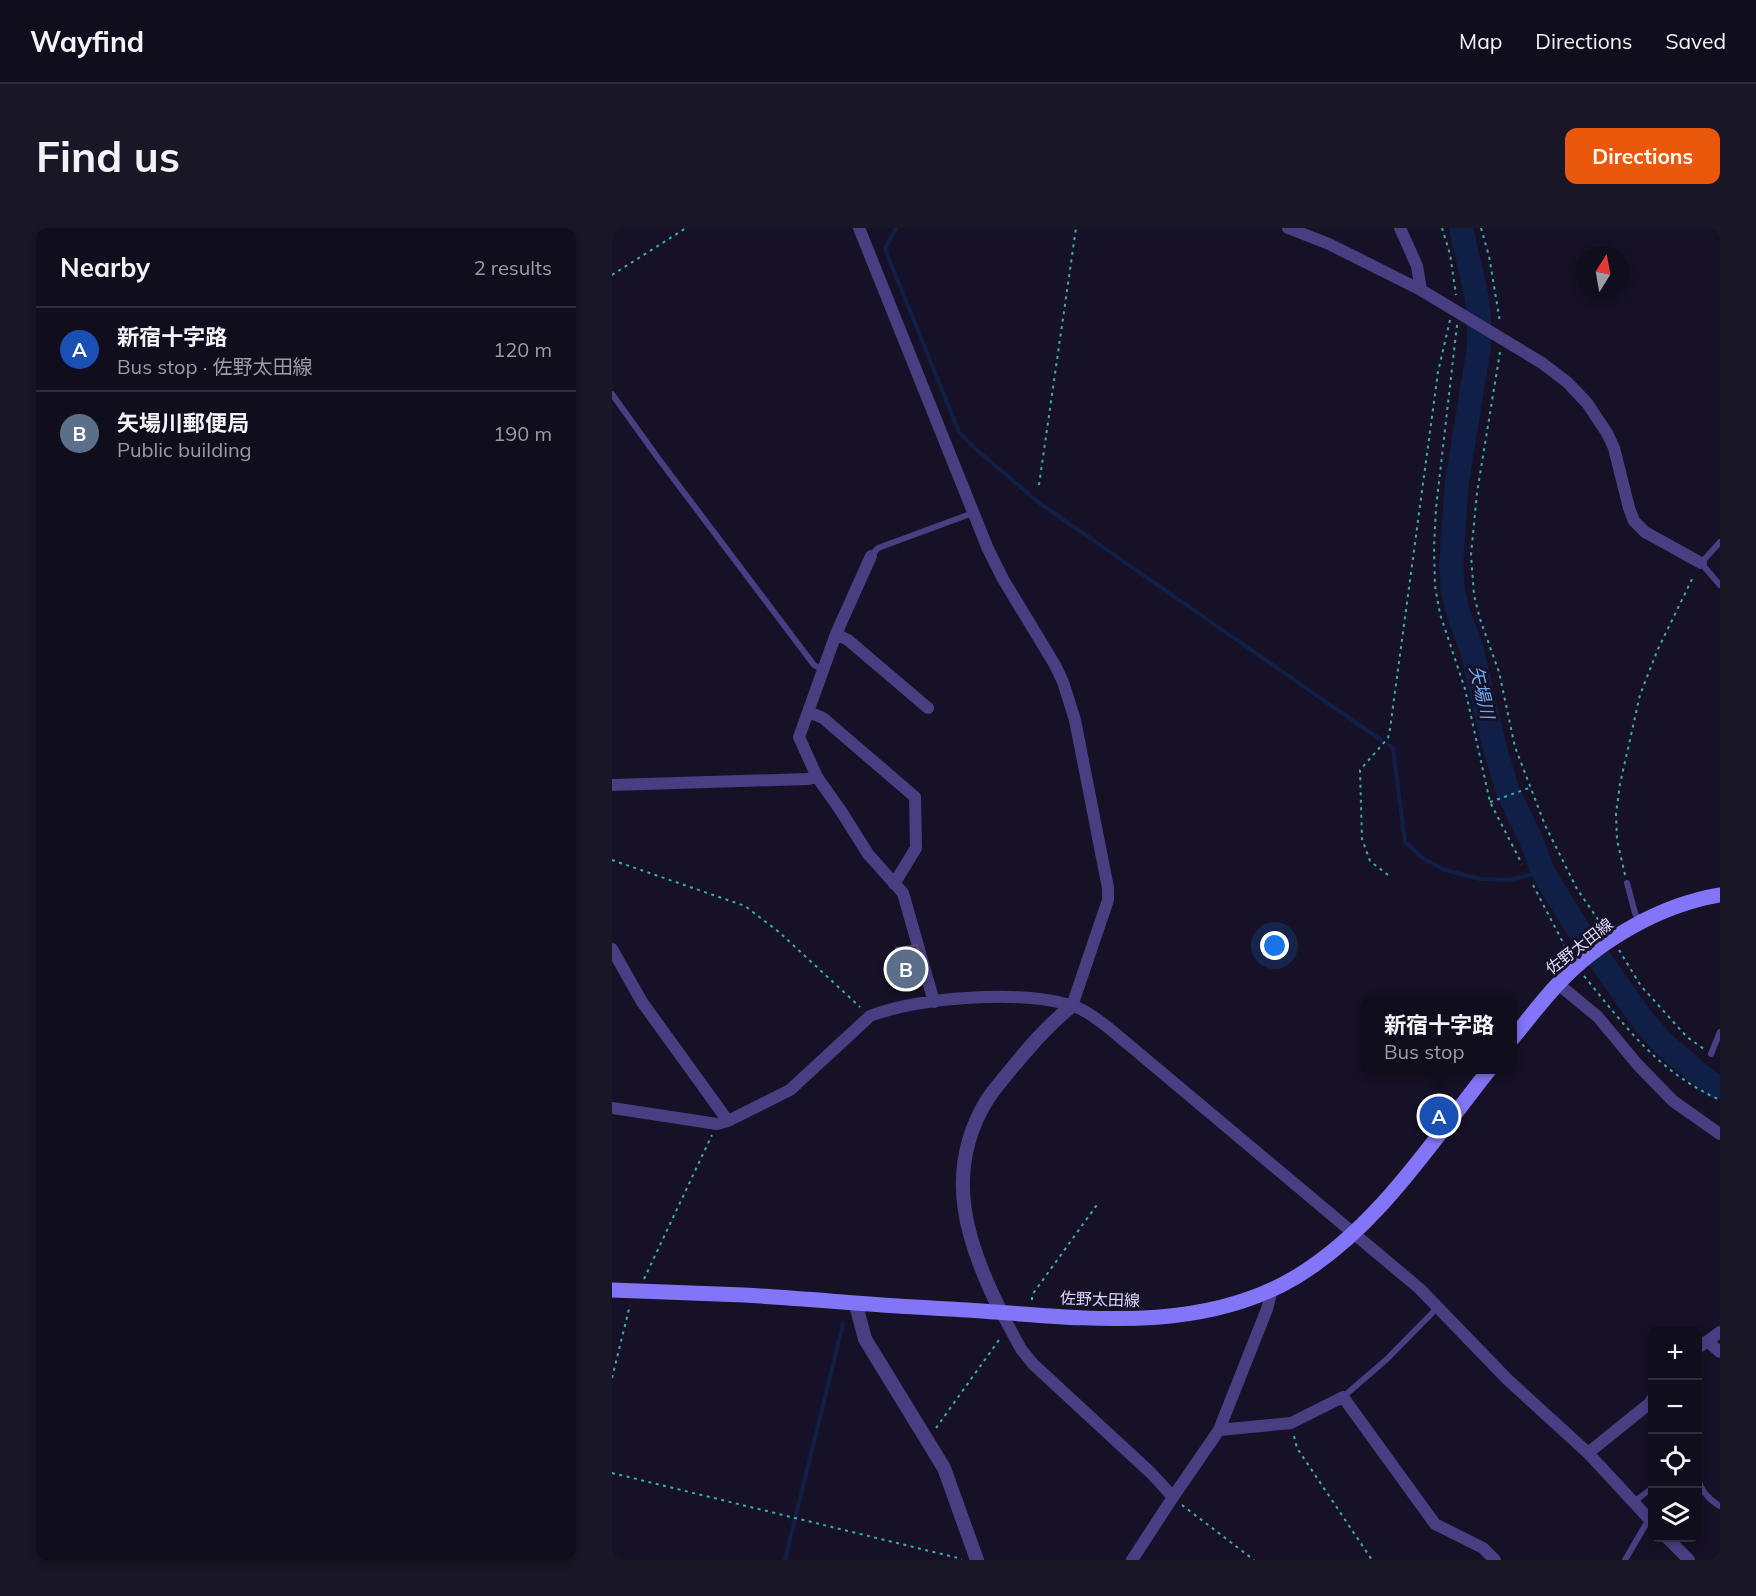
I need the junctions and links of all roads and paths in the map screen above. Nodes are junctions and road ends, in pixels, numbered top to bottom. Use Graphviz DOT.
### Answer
graph roads {
  1 [pos="686,228"];
  2 [pos="859,228"];
  3 [pos="1076,228"];
  4 [pos="1288,228"];
  5 [pos="1400,228"];
  6 [pos="1442,228"];
  7 [pos="1480,228"];
  8 [pos="612,276"];
  9 [pos="1420,290"];
  10 [pos="1459,312"];
  11 [pos="1500,337"];
  12 [pos="612,394"];
  13 [pos="1039,485"];
  14 [pos="973,513"];
  15 [pos="1720,542"];
  16 [pos="871,556"];
  17 [pos="1701,563"];
  18 [pos="1720,585"];
  19 [pos="836,634"];
  20 [pos="823,670"];
  21 [pos="928,708"];
  22 [pos="809,712"];
  23 [pos="817,777"];
  24 [pos="612,785"];
  25 [pos="1532,787"];
  26 [pos="1492,801"];
  27 [pos="612,860"];
  28 [pos="1522,864"];
  29 [pos="1388,875"];
  30 [pos="894,884"];
  31 [pos="1627,884"];
  32 [pos="1533,885"];
  33 [pos="1720,895"];
  34 [pos="1641,923"];
  35 [pos="1611,941"];
  36 [pos="612,949"];
  37 [pos="1579,965"];
  38 [pos="1558,984"];
  39 [pos="934,1002"];
  40 [pos="1072,1006"];
  41 [pos="870,1016"];
  42 [pos="1720,1032"];
  43 [pos="1517,1033"];
  44 [pos="1711,1054"];
  45 [pos="1486,1074"];
  46 [pos="1720,1100"];
  47 [pos="612,1108"];
  48 [pos="722,1123"];
  49 [pos="1720,1134"];
  50 [pos="1099,1202"];
  51 [pos="1355,1233"];
  52 [pos="612,1290"];
  53 [pos="1272,1290"];
  54 [pos="636,1291"];
  55 [pos="856,1305"];
  56 [pos="1438,1307"];
  57 [pos="1001,1312"];
  58 [pos="1033,1314"];
  59 [pos="1720,1332"];
  60 [pos="1004,1340"];
  61 [pos="1702,1344"];
  62 [pos="1720,1352"];
  63 [pos="612,1378"];
  64 [pos="1343,1397"];
  65 [pos="1648,1405"];
  66 [pos="1291,1423"];
  67 [pos="1219,1430"];
  68 [pos="925,1438"];
  69 [pos="1588,1453"];
  70 [pos="612,1473"];
  71 [pos="1702,1487"];
  72 [pos="1648,1492"];
  73 [pos="1173,1497"];
  74 [pos="1634,1502"];
  75 [pos="1720,1506"];
  76 [pos="1648,1517"];
  77 [pos="1648,1525"];
  78 [pos="1671,1542"];
  79 [pos="964,1560"];
  80 [pos="977,1560"];
  81 [pos="1132,1560"];
  82 [pos="1254,1560"];
  83 [pos="1372,1560"];
  84 [pos="1495,1560"];
  85 [pos="1625,1560"];
  86 [pos="1689,1560"];
  1 -- 8 [label="path"];
  2 -- 14 [label="street"];
  3 -- 13 [label="path"];
  4 -- 9 [label="street"];
  5 -- 9 [label="street"];
  6 -- 10 [label="path"];
  7 -- 11 [label="path"];
  9 -- 10 [label="street"];
  10 -- 11 [label="street"];
  10 -- 26 [label="path"];
  10 -- 29 [label="path"];
  11 -- 17 [label="street"];
  11 -- 25 [label="path"];
  12 -- 20 [label="lane"];
  14 -- 16 [label="lane"];
  14 -- 40 [label="street"];
  15 -- 17 [label="lane"];
  16 -- 19 [label="street"];
  17 -- 18 [label="lane"];
  17 -- 31 [label="path"];
  19 -- 20 [label="street"];
  19 -- 21 [label="street"];
  20 -- 22 [label="street"];
  22 -- 23 [label="street"];
  22 -- 30 [label="street"];
  23 -- 24 [label="street"];
  23 -- 30 [label="street"];
  25 -- 26 [label="path"];
  25 -- 35 [label="path"];
  26 -- 28 [label="path"];
  27 -- 41 [label="path"];
  30 -- 39 [label="street"];
  31 -- 34 [label="lane"];
  32 -- 37 [label="path"];
  33 -- 34 [label="main road, 佐野太田線"];
  34 -- 35 [label="main road, 佐野太田線"];
  35 -- 37 [label="main road, 佐野太田線"];
  35 -- 44 [label="path"];
  36 -- 48 [label="street"];
  37 -- 38 [label="main road, 佐野太田線"];
  37 -- 46 [label="path"];
  38 -- 43 [label="main road, 佐野太田線"];
  38 -- 49 [label="street"];
  39 -- 40 [label="street"];
  39 -- 41 [label="street"];
  40 -- 51 [label="street"];
  40 -- 57 [label="street"];
  41 -- 48 [label="street"];
  42 -- 44 [label="lane"];
  45 -- 51 [label="main road, 佐野太田線"];
  47 -- 48 [label="street"];
  48 -- 54 [label="path"];
  50 -- 58 [label="path"];
  51 -- 53 [label="main road, 佐野太田線"];
  51 -- 56 [label="street"];
  52 -- 54 [label="main road, 佐野太田線"];
  53 -- 58 [label="main road, 佐野太田線"];
  53 -- 67 [label="street"];
  54 -- 55 [label="main road, 佐野太田線"];
  54 -- 63 [label="path"];
  55 -- 57 [label="main road, 佐野太田線"];
  55 -- 68 [label="street"];
  56 -- 64 [label="lane"];
  56 -- 69 [label="street"];
  57 -- 58 [label="main road, 佐野太田線"];
  57 -- 73 [label="street"];
  59 -- 61 [label="street"];
  60 -- 68 [label="path"];
  61 -- 62 [label="street"];
  64 -- 66 [label="street"];
  64 -- 84 [label="street"];
  65 -- 69 [label="street"];
  66 -- 67 [label="street"];
  66 -- 83 [label="path"];
  67 -- 73 [label="street"];
  68 -- 80 [label="street"];
  69 -- 74 [label="street"];
  70 -- 79 [label="path"];
  71 -- 75 [label="lane"];
  72 -- 74 [label="lane"];
  73 -- 81 [label="street"];
  73 -- 82 [label="path"];
  74 -- 76 [label="street"];
  77 -- 85 [label="lane"];
  78 -- 86 [label="street"];
}
